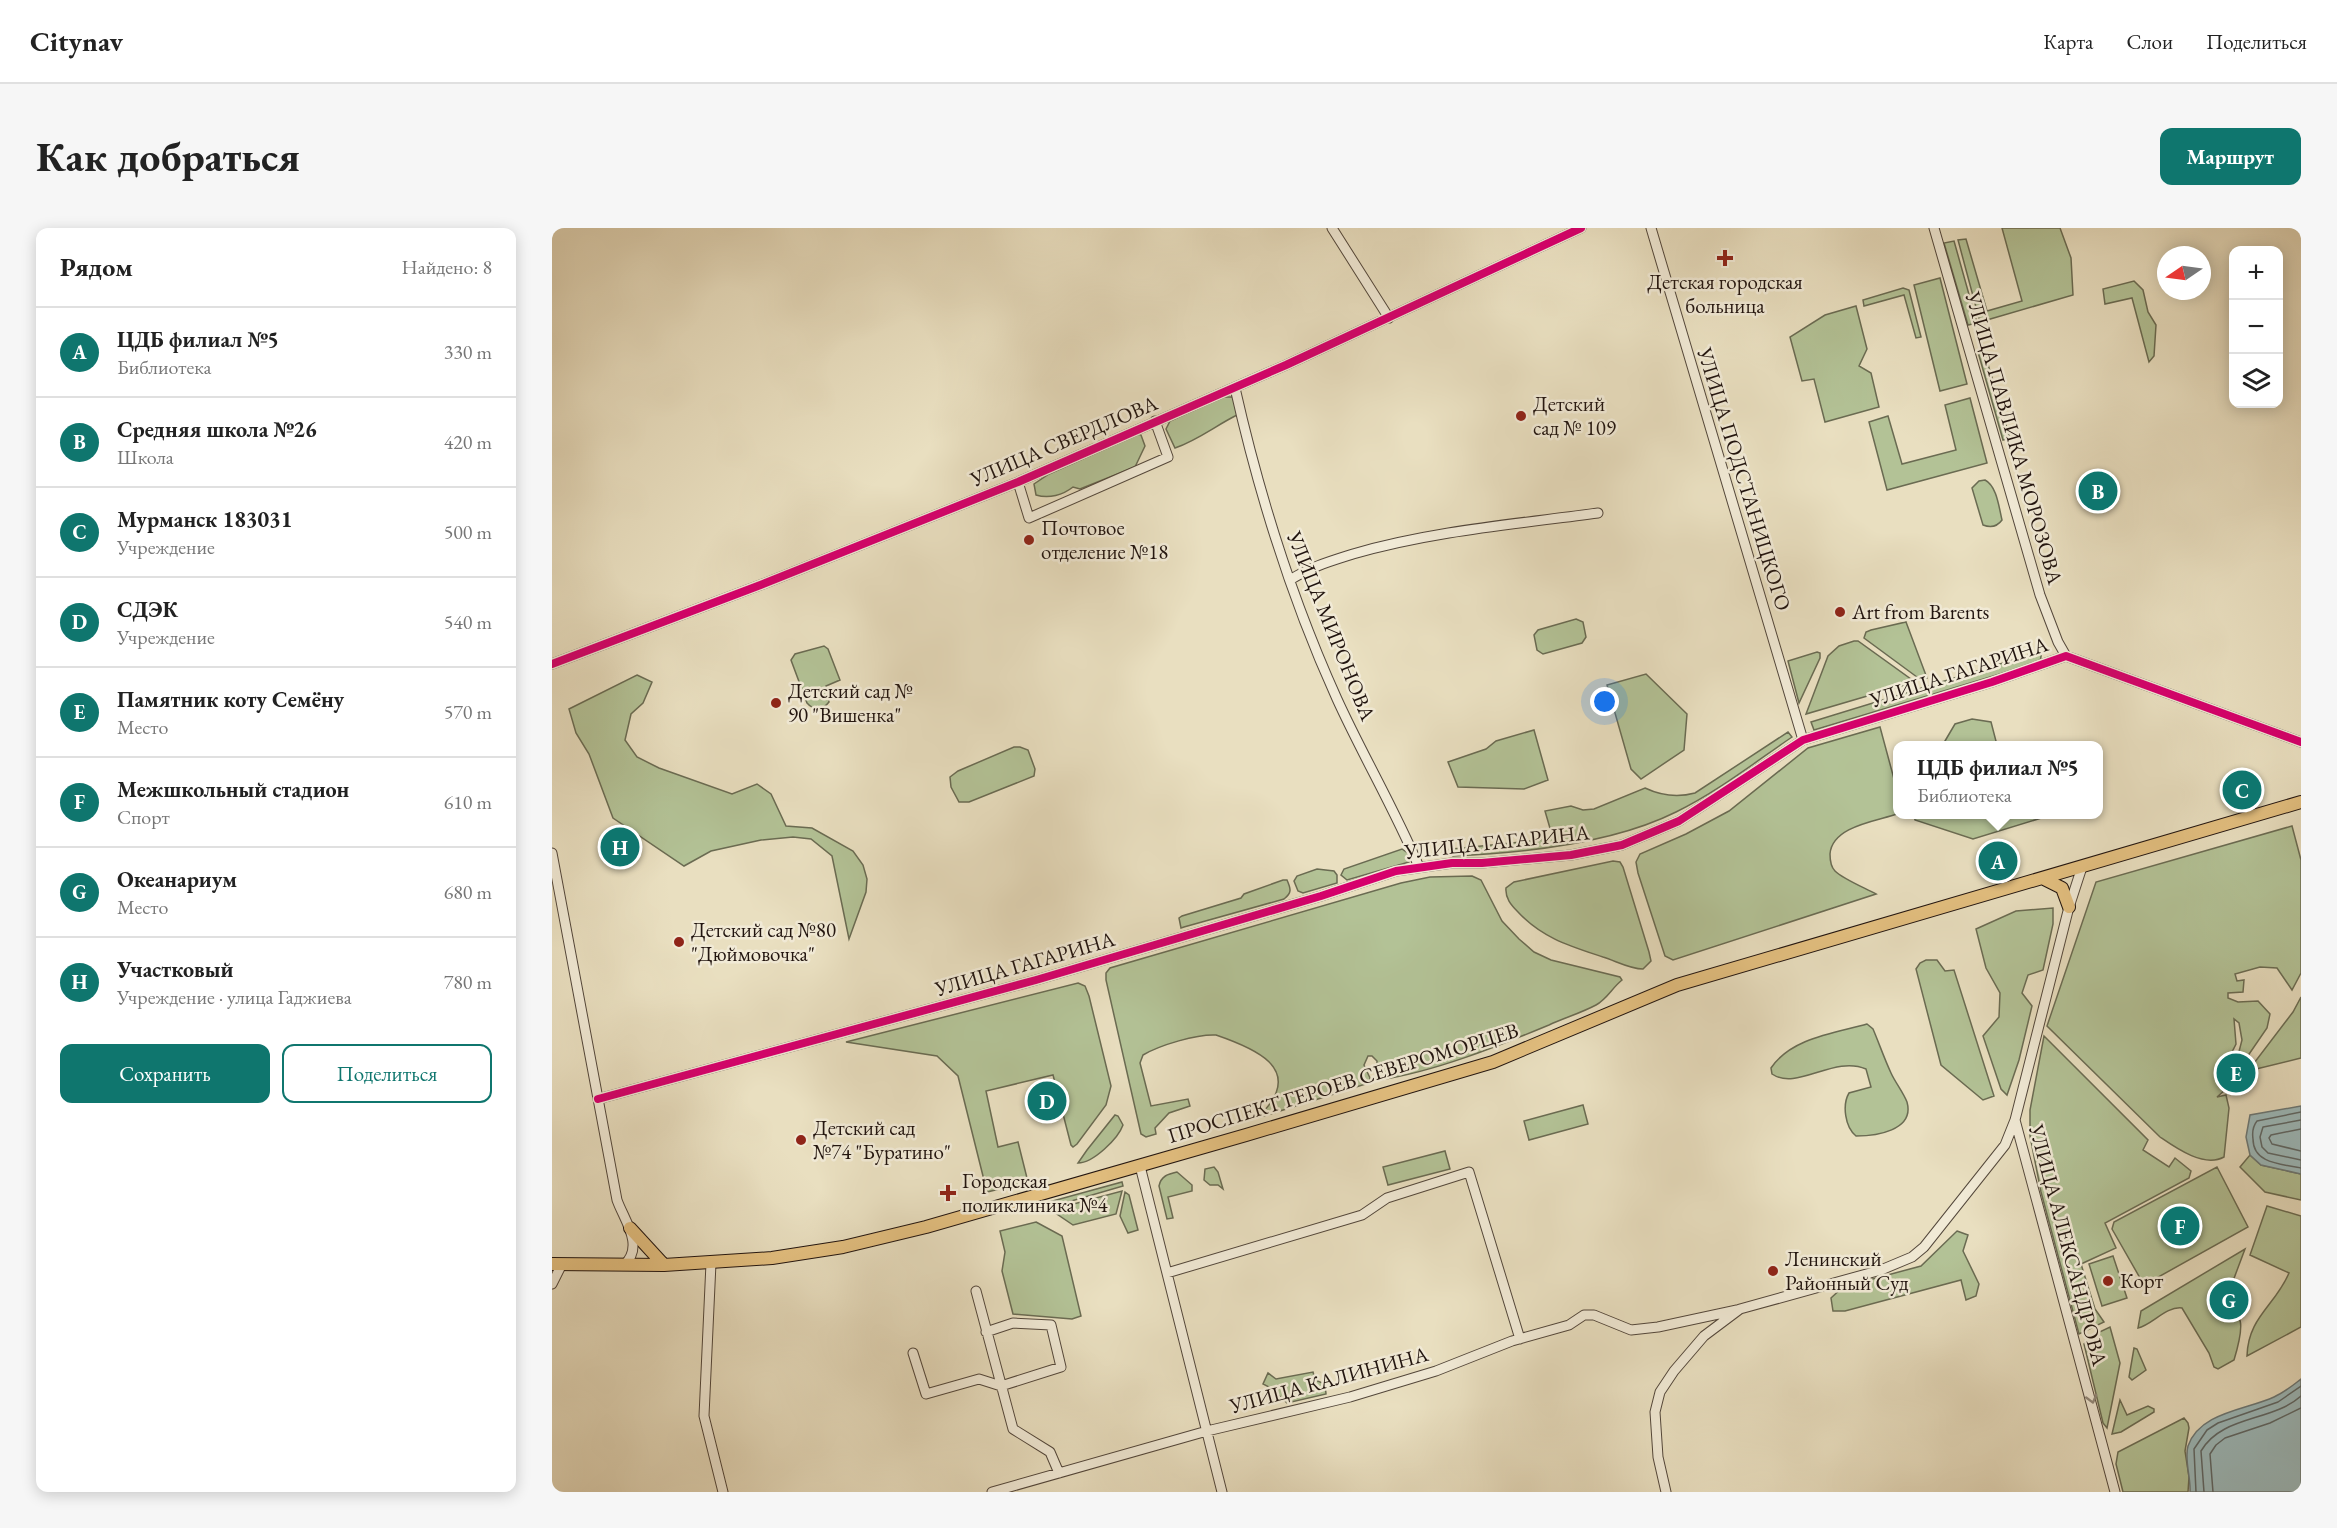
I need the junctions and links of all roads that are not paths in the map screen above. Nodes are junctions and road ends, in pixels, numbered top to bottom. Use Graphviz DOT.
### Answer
graph roads {
  1 [pos="1332,228"];
  2 [pos="1557,228"];
  3 [pos="1581,228"];
  4 [pos="1651,228"];
  5 [pos="1934,228"];
  6 [pos="1551,241"];
  7 [pos="1389,318"];
  8 [pos="1235,388"];
  9 [pos="1155,421"];
  10 [pos="1018,482"];
  11 [pos="1598,513"];
  12 [pos="1290,580"];
  13 [pos="2066,656"];
  14 [pos="554,665"];
  15 [pos="1803,740"];
  16 [pos="2301,742"];
  17 [pos="2301,801"];
  18 [pos="552,853"];
  19 [pos="1419,867"];
  20 [pos="2082,867"];
  21 [pos="2044,879"];
  22 [pos="2069,907"];
  23 [pos="598,1099"];
  24 [pos="2015,1120"];
  25 [pos="1140,1166"];
  26 [pos="630,1228"];
  27 [pos="711,1263"];
  28 [pos="557,1264"];
  29 [pos="624,1265"];
  30 [pos="664,1265"];
  31 [pos="1167,1273"];
  32 [pos="552,1284"];
  33 [pos="976,1291"];
  34 [pos="1740,1310"];
  35 [pos="986,1332"];
  36 [pos="1520,1339"];
  37 [pos="913,1353"];
  38 [pos="1001,1386"];
  39 [pos="1207,1431"];
  40 [pos="1059,1473"];
  41 [pos="723,1492"];
  42 [pos="992,1492"];
  43 [pos="1222,1492"];
  44 [pos="1666,1492"];
  45 [pos="2115,1492"];
  1 -- 7 [label="street"];
  2 -- 6 [label="street"];
  3 -- 6 [label="street, УЛИЦА СВЕРДЛОВА"];
  4 -- 15 [label="street, УЛИЦА ПОДСТАНИЦКОГО"];
  5 -- 13 [label="street, УЛИЦА ПАВЛИКА МОРОЗОВА"];
  6 -- 7 [label="street, УЛИЦА СВЕРДЛОВА"];
  7 -- 8 [label="street, УЛИЦА СВЕРДЛОВА"];
  8 -- 9 [label="street, УЛИЦА СВЕРДЛОВА"];
  8 -- 12 [label="street, УЛИЦА МИРОНОВА"];
  9 -- 10 [label="street, УЛИЦА СВЕРДЛОВА"];
  9 -- 10 [label="street"];
  10 -- 14 [label="street, УЛИЦА СВЕРДЛОВА"];
  11 -- 12 [label="street"];
  12 -- 19 [label="street, УЛИЦА МИРОНОВА"];
  13 -- 15 [label="street, УЛИЦА ГАГАРИНА"];
  13 -- 16 [label="street, УЛИЦА ГАГАРИНА"];
  15 -- 19 [label="street, УЛИЦА ГАГАРИНА"];
  17 -- 20 [label="main road, ПРОСПЕКТ ГЕРОЕВ СЕВЕРОМОРЦЕВ"];
  18 -- 23 [label="street"];
  19 -- 23 [label="street, УЛИЦА ГАГАРИНА"];
  20 -- 21 [label="main road, ПРОСПЕКТ ГЕРОЕВ СЕВЕРОМОРЦЕВ"];
  20 -- 22 [label="street, УЛИЦА АЛЕКСАНДРОВА"];
  21 -- 22 [label="main road"];
  21 -- 25 [label="main road, ПРОСПЕКТ ГЕРОЕВ СЕВЕРОМОРЦЕВ"];
  22 -- 24 [label="street, УЛИЦА АЛЕКСАНДРОВА"];
  23 -- 26 [label="street"];
  24 -- 34 [label="street, УЛИЦА КАЛИНИНА"];
  24 -- 45 [label="street, УЛИЦА АЛЕКСАНДРОВА, one-way"];
  25 -- 27 [label="main road, ПРОСПЕКТ ГЕРОЕВ СЕВЕРОМОРЦЕВ"];
  25 -- 31 [label="street"];
  26 -- 29 [label="street"];
  26 -- 30 [label="main road"];
  27 -- 30 [label="main road, ПРОСПЕКТ ГЕРОЕВ СЕВЕРОМОРЦЕВ"];
  27 -- 41 [label="street"];
  28 -- 29 [label="main road, ПРОСПЕКТ ГЕРОЕВ СЕВЕРОМОРЦЕВ"];
  28 -- 32 [label="street"];
  29 -- 30 [label="main road, ПРОСПЕКТ ГЕРОЕВ СЕВЕРОМОРЦЕВ"];
  31 -- 36 [label="street"];
  31 -- 39 [label="street"];
  33 -- 35 [label="street"];
  34 -- 36 [label="street, УЛИЦА КАЛИНИНА"];
  34 -- 44 [label="street"];
  35 -- 38 [label="street"];
  35 -- 38 [label="street"];
  36 -- 39 [label="street, УЛИЦА КАЛИНИНА"];
  37 -- 38 [label="street"];
  38 -- 40 [label="street"];
  39 -- 40 [label="street, УЛИЦА КАЛИНИНА"];
  39 -- 43 [label="street"];
  40 -- 42 [label="street, УЛИЦА КАЛИНИНА"];
}
